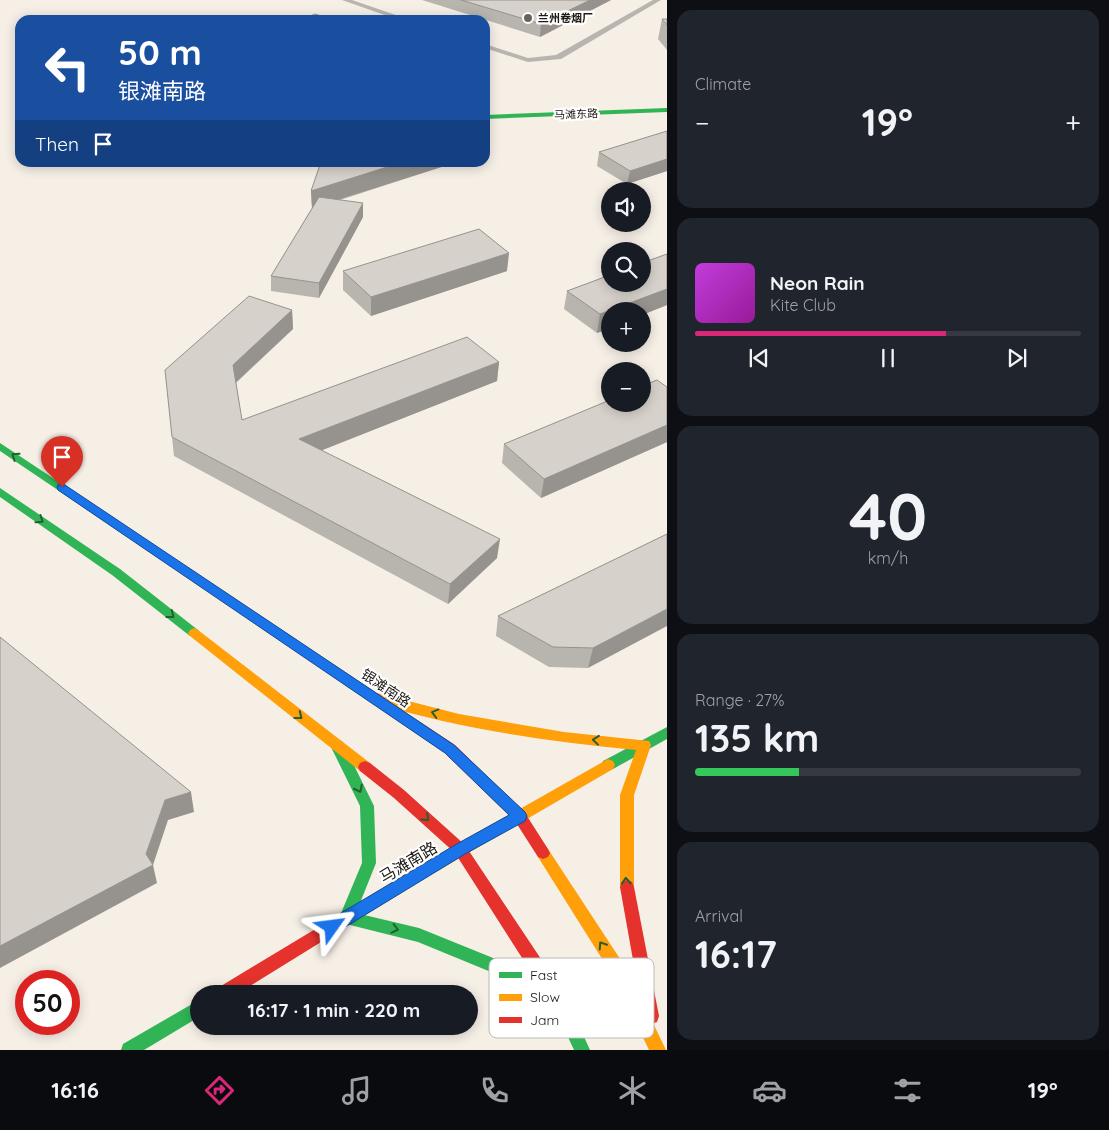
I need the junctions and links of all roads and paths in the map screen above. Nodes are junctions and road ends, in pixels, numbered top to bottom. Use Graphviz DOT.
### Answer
graph roads {
  1 [pos="345,0"];
  2 [pos="658,0"];
  3 [pos="391,15"];
  4 [pos="490,48"];
  5 [pos="666,110"];
  6 [pos="490,117"];
  7 [pos="0,446"];
  8 [pos="0,492"];
  9 [pos="374,697"];
  10 [pos="666,732"];
  11 [pos="337,745"];
  12 [pos="644,745"];
  13 [pos="520,816"];
  14 [pos="460,850"];
  15 [pos="347,918"];
  16 [pos="531,958"];
  17 [pos="611,958"];
  18 [pos="640,958"];
  19 [pos="489,964"];
  20 [pos="237,985"];
  21 [pos="190,1013"];
  22 [pos="654,1029"];
  23 [pos="577,1038"];
  24 [pos="652,1038"];
  25 [pos="129,1050"];
  26 [pos="582,1050"];
  27 [pos="658,1050"];
  1 -- 3 [label="lane"];
  2 -- 4 [label="lane"];
  5 -- 6 [label="main road, 马滩东路"];
  9 -- 7 [label="main road, 银滩南路, one-way"];
  8 -- 11 [label="main road, one-way"];
  12 -- 9 [label="main road, one-way"];
  9 -- 13 [label="main road, 银滩南路"];
  10 -- 12 [label="main road, 马滩南路"];
  11 -- 14 [label="main road, one-way"];
  11 -- 15 [label="main road, one-way"];
  12 -- 13 [label="main road, 马滩南路"];
  18 -- 12 [label="main road, one-way"];
  13 -- 14 [label="main road, 马滩南路"];
  17 -- 13 [label="main road, 银滩南路, one-way"];
  14 -- 15 [label="main road, 马滩南路"];
  14 -- 16 [label="main road"];
  15 -- 19 [label="main road, one-way"];
  15 -- 20 [label="main road, 马滩南路"];
  21 -- 25 [label="main road"];
  27 -- 22 [label="main road, one-way"];
  23 -- 26 [label="main road"];
  27 -- 24 [label="main road, 银滩南路, one-way"];
}
